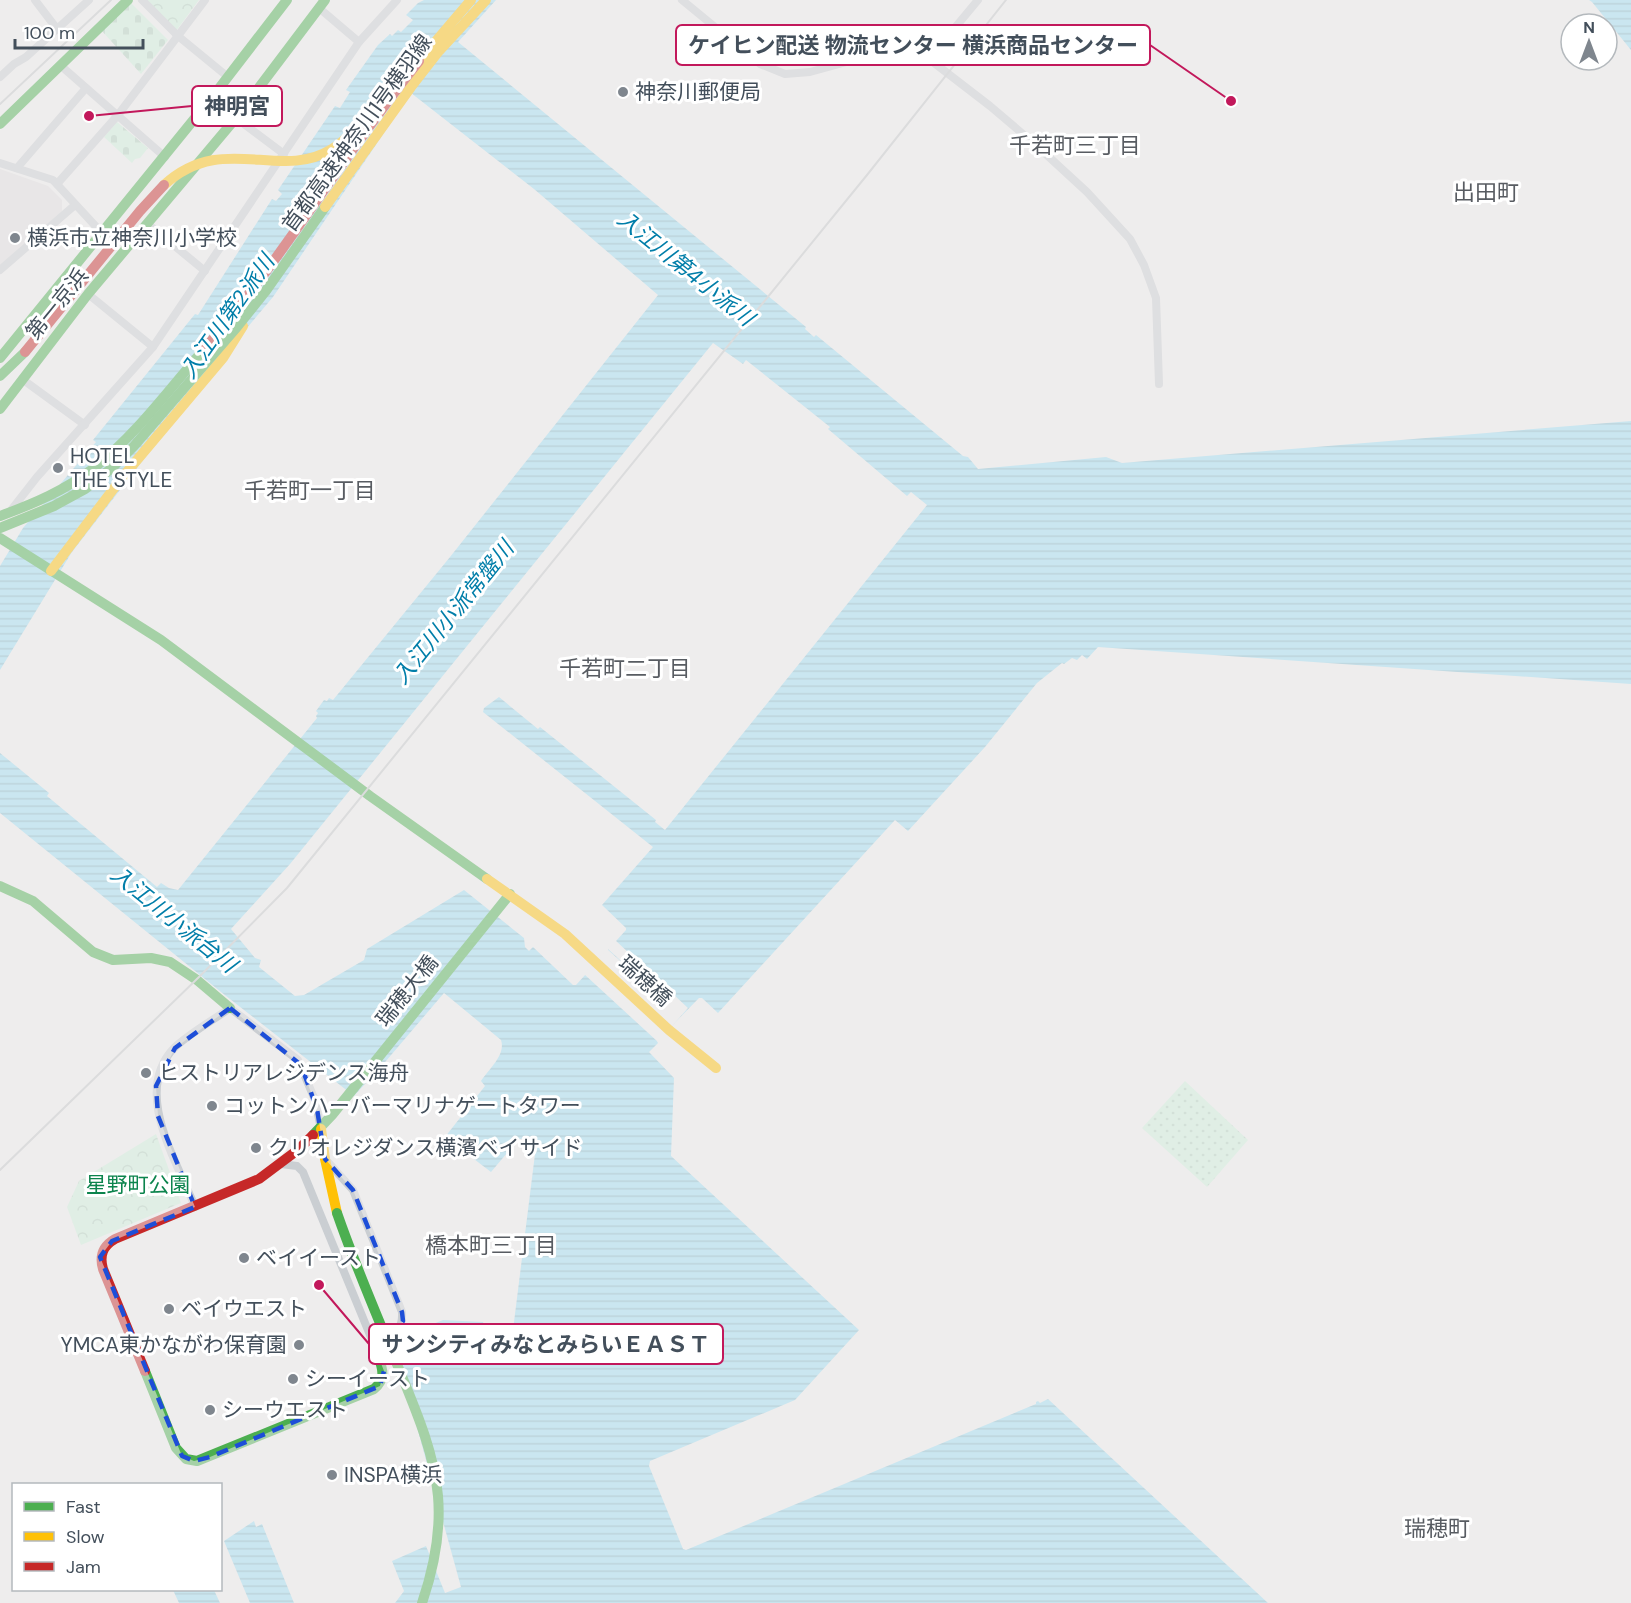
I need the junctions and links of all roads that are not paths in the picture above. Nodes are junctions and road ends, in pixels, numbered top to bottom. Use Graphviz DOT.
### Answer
graph roads {
  1 [pos="35,0"];
  2 [pos="89,0"];
  3 [pos="128,0"];
  4 [pos="142,0"];
  5 [pos="205,0"];
  6 [pos="397,0"];
  7 [pos="464,0"];
  8 [pos="471,0"];
  9 [pos="486,0"];
  10 [pos="682,0"];
  11 [pos="978,0"];
  12 [pos="284,1"];
  13 [pos="322,4"];
  14 [pos="57,29"];
  15 [pos="178,36"];
  16 [pos="359,42"];
  17 [pos="929,59"];
  18 [pos="60,65"];
  19 [pos="0,77"];
  20 [pos="228,77"];
  21 [pos="86,88"];
  22 [pos="217,92"];
  23 [pos="239,114"];
  24 [pos="118,115"];
  25 [pos="0,124"];
  26 [pos="284,154"];
  27 [pos="165,157"];
  28 [pos="0,163"];
  29 [pos="16,168"];
  30 [pos="57,184"];
  31 [pos="75,205"];
  32 [pos="148,224"];
  33 [pos="101,232"];
  34 [pos="0,270"];
  35 [pos="205,271"];
  36 [pos="265,292"];
  37 [pos="88,294"];
  38 [pos="153,347"];
  39 [pos="0,358"];
  40 [pos="0,376"];
  41 [pos="22,379"];
  42 [pos="1159,384"];
  43 [pos="0,409"];
  44 [pos="85,424"];
  45 [pos="0,516"];
  46 [pos="0,528"];
  47 [pos="5,541"];
  48 [pos="51,571"];
  49 [pos="0,886"];
  50 [pos="510,894"];
  51 [pos="230,1008"];
  52 [pos="716,1068"];
  53 [pos="321,1129"];
  54 [pos="325,1159"];
  55 [pos="281,1164"];
  56 [pos="195,1207"];
  57 [pos="368,1332"];
  58 [pos="382,1340"];
  59 [pos="378,1356"];
  60 [pos="422,1603"];
  1 -- 14 [label="street"];
  2 -- 14 [label="street"];
  3 -- 18 [label="main road"];
  4 -- 15 [label="street"];
  5 -- 15 [label="street"];
  6 -- 16 [label="street"];
  7 -- 40 [label="main road, bridge"];
  8 -- 45 [label="main road, 首都高速神奈川1号横羽線, bridge"];
  9 -- 36 [label="main road, 首都高速神奈川1号横羽線, bridge"];
  10 -- 17 [label="street"];
  11 -- 17 [label="street"];
  12 -- 20 [label="main road, 第一京浜"];
  13 -- 16 [label="street"];
  13 -- 23 [label="main road, 第一京浜"];
  14 -- 19 [label="street"];
  15 -- 20 [label="street"];
  15 -- 24 [label="street"];
  16 -- 26 [label="street"];
  17 -- 42 [label="street"];
  18 -- 21 [label="street"];
  18 -- 25 [label="main road"];
  20 -- 22 [label="main road, 第一京浜"];
  21 -- 24 [label="street"];
  21 -- 29 [label="street"];
  22 -- 23 [label="main road"];
  22 -- 27 [label="main road, 第一京浜"];
  23 -- 26 [label="street"];
  23 -- 32 [label="main road, 第一京浜"];
  24 -- 27 [label="street"];
  24 -- 30 [label="street"];
  26 -- 35 [label="street"];
  27 -- 33 [label="main road, 第一京浜"];
  28 -- 29 [label="street"];
  29 -- 30 [label="street"];
  30 -- 31 [label="street"];
  31 -- 33 [label="street"];
  31 -- 34 [label="street"];
  32 -- 35 [label="street"];
  32 -- 37 [label="main road, 第一京浜"];
  33 -- 39 [label="main road, 第一京浜"];
  35 -- 38 [label="street"];
  36 -- 46 [label="main road, 首都高速神奈川1号横羽線, bridge"];
  36 -- 48 [label="main road, bridge"];
  37 -- 38 [label="street"];
  37 -- 41 [label="main road, 第一京浜"];
  38 -- 44 [label="street"];
  41 -- 43 [label="main road, 第一京浜"];
  41 -- 44 [label="street"];
  44 -- 46 [label="street"];
  47 -- 48 [label="main road, 瑞穂橋"];
  48 -- 50 [label="main road, 瑞穂橋"];
  49 -- 51 [label="main road"];
  50 -- 52 [label="main road, 瑞穂橋"];
  50 -- 53 [label="main road, 瑞穂大橋"];
  51 -- 53 [label="street"];
  51 -- 56 [label="street"];
  53 -- 54 [label="main road"];
  53 -- 55 [label="main road"];
  54 -- 58 [label="street"];
  54 -- 60 [label="main road, bridge"];
  55 -- 56 [label="main road"];
  55 -- 57 [label="street"];
  56 -- 59 [label="main road"];
  57 -- 58 [label="street"];
  57 -- 59 [label="street"];
  58 -- 59 [label="street"];
}
